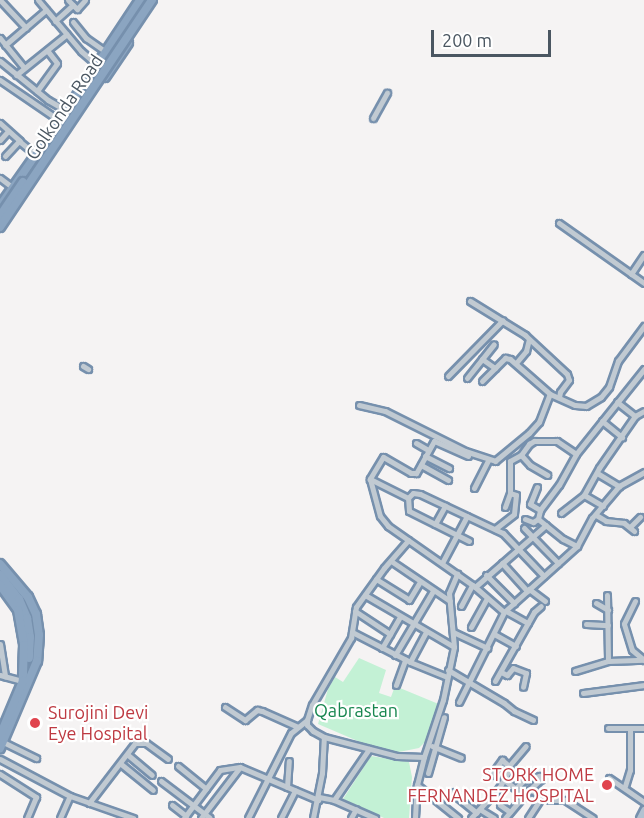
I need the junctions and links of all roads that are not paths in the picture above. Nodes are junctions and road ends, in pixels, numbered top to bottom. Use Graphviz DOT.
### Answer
graph roads {
  1 [pos="0,0"];
  2 [pos="38,0"];
  3 [pos="85,0"];
  4 [pos="140,0"];
  5 [pos="146,0"];
  6 [pos="154,0"];
  7 [pos="70,2"];
  8 [pos="46,10"];
  9 [pos="129,16"];
  10 [pos="56,21"];
  11 [pos="73,22"];
  12 [pos="140,24"];
  13 [pos="26,28"];
  14 [pos="67,34"];
  15 [pos="0,38"];
  16 [pos="5,45"];
  17 [pos="47,50"];
  18 [pos="106,52"];
  19 [pos="0,61"];
  20 [pos="97,65"];
  21 [pos="24,68"];
  22 [pos="16,75"];
  23 [pos="0,80"];
  24 [pos="37,92"];
  25 [pos="387,93"];
  26 [pos="67,111"];
  27 [pos="374,118"];
  28 [pos="60,121"];
  29 [pos="0,123"];
  30 [pos="8,130"];
  31 [pos="0,140"];
  32 [pos="20,141"];
  33 [pos="46,142"];
  34 [pos="56,149"];
  35 [pos="36,155"];
  36 [pos="5,156"];
  37 [pos="0,178"];
  38 [pos="12,187"];
  39 [pos="0,206"];
  40 [pos="0,216"];
  41 [pos="559,223"];
  42 [pos="0,227"];
  43 [pos="0,233"];
  44 [pos="644,255"];
  45 [pos="631,274"];
  46 [pos="644,283"];
  47 [pos="470,301"];
  48 [pos="503,320"];
  49 [pos="644,326"];
  50 [pos="529,339"];
  51 [pos="494,344"];
  52 [pos="482,359"];
  53 [pos="516,363"];
  54 [pos="495,368"];
  55 [pos="644,369"];
  56 [pos="448,376"];
  57 [pos="467,378"];
  58 [pos="482,381"];
  59 [pos="550,394"];
  60 [pos="559,397"];
  61 [pos="617,402"];
  62 [pos="358,405"];
  63 [pos="644,411"];
  64 [pos="635,416"];
  65 [pos="602,421"];
  66 [pos="622,437"];
  67 [pos="416,443"];
  68 [pos="427,453"];
  69 [pos="520,454"];
  70 [pos="576,454"];
  71 [pos="468,456"];
  72 [pos="488,460"];
  73 [pos="421,465"];
  74 [pos="449,468"];
  75 [pos="644,472"];
  76 [pos="597,473"];
  77 [pos="548,475"];
  78 [pos="370,479"];
  79 [pos="448,480"];
  80 [pos="619,486"];
  81 [pos="537,487"];
  82 [pos="474,488"];
  83 [pos="510,493"];
  84 [pos="584,495"];
  85 [pos="408,498"];
  86 [pos="445,506"];
  87 [pos="603,506"];
  88 [pos="505,507"];
  89 [pos="540,510"];
  90 [pos="561,513"];
  91 [pos="596,515"];
  92 [pos="467,516"];
  93 [pos="639,517"];
  94 [pos="525,519"];
  95 [pos="538,519"];
  96 [pos="435,524"];
  97 [pos="546,525"];
  98 [pos="524,528"];
  99 [pos="497,530"];
  100 [pos="458,537"];
  101 [pos="534,537"];
  102 [pos="408,540"];
  103 [pos="469,541"];
  104 [pos="577,546"];
  105 [pos="519,550"];
  106 [pos="390,561"];
  107 [pos="442,563"];
  108 [pos="502,563"];
  109 [pos="558,563"];
  110 [pos="0,566"];
  111 [pos="457,574"];
  112 [pos="0,575"];
  113 [pos="486,575"];
  114 [pos="544,576"];
  115 [pos="376,579"];
  116 [pos="420,582"];
  117 [pos="0,585"];
  118 [pos="473,586"];
  119 [pos="528,590"];
  120 [pos="433,591"];
  121 [pos="365,595"];
  122 [pos="607,595"];
  123 [pos="487,598"];
  124 [pos="450,601"];
  125 [pos="635,602"];
  126 [pos="514,603"];
  127 [pos="596,603"];
  128 [pos="461,606"];
  129 [pos="608,610"];
  130 [pos="355,611"];
  131 [pos="505,612"];
  132 [pos="400,617"];
  133 [pos="528,623"];
  134 [pos="412,624"];
  135 [pos="586,624"];
  136 [pos="608,625"];
  137 [pos="471,627"];
  138 [pos="352,632"];
  139 [pos="426,632"];
  140 [pos="453,632"];
  141 [pos="390,634"];
  142 [pos="494,634"];
  143 [pos="33,637"];
  144 [pos="0,644"];
  145 [pos="516,646"];
  146 [pos="454,647"];
  147 [pos="382,648"];
  148 [pos="487,648"];
  149 [pos="395,655"];
  150 [pos="644,660"];
  151 [pos="407,661"];
  152 [pos="608,661"];
  153 [pos="575,671"];
  154 [pos="501,672"];
  155 [pos="447,674"];
  156 [pos="3,676"];
  157 [pos="26,681"];
  158 [pos="495,681"];
  159 [pos="470,683"];
  160 [pos="396,685"];
  161 [pos="644,685"];
  162 [pos="523,687"];
  163 [pos="584,693"];
  164 [pos="459,702"];
  165 [pos="225,707"];
  166 [pos="0,713"];
  167 [pos="444,717"];
  168 [pos="8,719"];
  169 [pos="307,720"];
  170 [pos="533,720"];
  171 [pos="298,727"];
  172 [pos="608,728"];
  173 [pos="630,728"];
  174 [pos="644,728"];
  175 [pos="324,736"];
  176 [pos="1,742"];
  177 [pos="428,744"];
  178 [pos="526,746"];
  179 [pos="435,748"];
  180 [pos="369,749"];
  181 [pos="128,755"];
  182 [pos="424,757"];
  183 [pos="36,758"];
  184 [pos="461,758"];
  185 [pos="0,759"];
  186 [pos="168,759"];
  187 [pos="289,761"];
  188 [pos="121,764"];
  189 [pos="178,766"];
  190 [pos="509,766"];
  191 [pos="240,767"];
  192 [pos="428,772"];
  193 [pos="0,774"];
  194 [pos="152,775"];
  195 [pos="491,775"];
  196 [pos="268,778"];
  197 [pos="504,780"];
  198 [pos="161,781"];
  199 [pos="417,785"];
  200 [pos="625,786"];
  201 [pos="287,787"];
  202 [pos="516,788"];
  203 [pos="153,789"];
  204 [pos="206,789"];
  205 [pos="295,790"];
  206 [pos="450,792"];
  207 [pos="526,793"];
  208 [pos="543,795"];
  209 [pos="70,796"];
  210 [pos="318,799"];
  211 [pos="334,800"];
  212 [pos="644,800"];
  213 [pos="89,803"];
  214 [pos="172,805"];
  215 [pos="500,805"];
  216 [pos="194,806"];
  217 [pos="356,808"];
  218 [pos="644,810"];
  219 [pos="479,812"];
  220 [pos="510,812"];
  221 [pos="130,817"];
  222 [pos="185,817"];
  223 [pos="205,817"];
  224 [pos="27,818"];
  225 [pos="60,818"];
  226 [pos="248,818"];
  227 [pos="281,818"];
  228 [pos="314,818"];
  229 [pos="351,818"];
  230 [pos="375,818"];
  231 [pos="416,818"];
  232 [pos="458,818"];
  233 [pos="471,818"];
  234 [pos="494,818"];
  235 [pos="505,818"];
  236 [pos="528,818"];
  237 [pos="593,818"];
  238 [pos="640,818"];
  1 -- 13 [label="street"];
  2 -- 8 [label="street"];
  3 -- 7 [label="street"];
  4 -- 9 [label="highway, Golkonda Road"];
  5 -- 40 [label="highway, bridge"];
  6 -- 12 [label="highway, Golkonda Road"];
  6 -- 42 [label="highway, bridge"];
  7 -- 10 [label="street"];
  8 -- 10 [label="street"];
  8 -- 13 [label="street"];
  9 -- 12 [label="highway"];
  9 -- 18 [label="highway, Golkonda Road"];
  10 -- 14 [label="street"];
  11 -- 18 [label="street"];
  12 -- 34 [label="highway, Golkonda Road"];
  13 -- 16 [label="street"];
  14 -- 17 [label="street"];
  14 -- 20 [label="street"];
  15 -- 16 [label="street"];
  16 -- 21 [label="street"];
  17 -- 21 [label="street"];
  17 -- 24 [label="street"];
  18 -- 20 [label="highway, Golkonda Road"];
  19 -- 22 [label="street"];
  20 -- 26 [label="highway, Golkonda Road"];
  21 -- 22 [label="street"];
  22 -- 24 [label="street"];
  23 -- 28 [label="street"];
  24 -- 26 [label="street"];
  25 -- 27 [label="street"];
  26 -- 28 [label="highway, Golkonda Road"];
  28 -- 33 [label="highway, Golkonda Road"];
  29 -- 30 [label="street"];
  30 -- 31 [label="street"];
  30 -- 32 [label="street"];
  32 -- 35 [label="street"];
  32 -- 36 [label="street"];
  33 -- 34 [label="highway"];
  33 -- 35 [label="highway, Golkonda Road"];
  34 -- 43 [label="highway, Golkonda Road"];
  35 -- 38 [label="highway, Golkonda Road"];
  37 -- 38 [label="street"];
  38 -- 39 [label="highway, Golkonda Road"];
  41 -- 45 [label="street"];
  44 -- 45 [label="street"];
  45 -- 46 [label="street"];
  47 -- 48 [label="street"];
  48 -- 50 [label="street"];
  48 -- 56 [label="street"];
  49 -- 60 [label="street"];
  50 -- 53 [label="street"];
  50 -- 60 [label="street"];
  51 -- 52 [label="street"];
  52 -- 54 [label="street"];
  52 -- 57 [label="street"];
  53 -- 54 [label="street"];
  53 -- 59 [label="street"];
  54 -- 58 [label="street"];
  55 -- 61 [label="street"];
  59 -- 60 [label="street"];
  59 -- 72 [label="street"];
  61 -- 64 [label="street"];
  61 -- 65 [label="street"];
  62 -- 72 [label="street"];
  63 -- 64 [label="street"];
  64 -- 66 [label="street"];
  65 -- 66 [label="street"];
  65 -- 70 [label="street"];
  66 -- 76 [label="street"];
  67 -- 68 [label="street"];
  68 -- 71 [label="street"];
  68 -- 73 [label="street"];
  68 -- 74 [label="street"];
  69 -- 70 [label="street"];
  69 -- 77 [label="street"];
  69 -- 83 [label="street"];
  70 -- 89 [label="street"];
  72 -- 82 [label="street"];
  73 -- 78 [label="street"];
  73 -- 79 [label="street"];
  75 -- 80 [label="street"];
  76 -- 80 [label="street"];
  76 -- 84 [label="street"];
  78 -- 85 [label="street"];
  78 -- 102 [label="street"];
  80 -- 87 [label="street"];
  81 -- 89 [label="street"];
  83 -- 88 [label="street"];
  83 -- 99 [label="street"];
  84 -- 87 [label="street"];
  84 -- 90 [label="street"];
  85 -- 86 [label="street"];
  85 -- 96 [label="street"];
  86 -- 92 [label="street"];
  86 -- 96 [label="street"];
  87 -- 91 [label="street"];
  89 -- 95 [label="street"];
  91 -- 93 [label="street"];
  91 -- 104 [label="street"];
  92 -- 99 [label="street"];
  92 -- 100 [label="street"];
  94 -- 95 [label="street"];
  95 -- 97 [label="street"];
  96 -- 100 [label="street"];
  97 -- 101 [label="street"];
  97 -- 104 [label="street"];
  98 -- 101 [label="street"];
  99 -- 105 [label="street"];
  100 -- 103 [label="street"];
  100 -- 107 [label="street"];
  101 -- 105 [label="street"];
  101 -- 109 [label="street"];
  102 -- 106 [label="street"];
  102 -- 107 [label="street"];
  104 -- 109 [label="street"];
  105 -- 108 [label="street"];
  105 -- 114 [label="street"];
  106 -- 115 [label="street"];
  106 -- 116 [label="street"];
  107 -- 111 [label="street"];
  108 -- 113 [label="street"];
  108 -- 119 [label="street"];
  109 -- 114 [label="street"];
  110 -- 143 [label="highway"];
  110 -- 157 [label="highway"];
  111 -- 118 [label="street"];
  111 -- 124 [label="street"];
  112 -- 143 [label="highway"];
  113 -- 118 [label="street"];
  113 -- 126 [label="street"];
  114 -- 119 [label="street"];
  115 -- 116 [label="street"];
  115 -- 121 [label="street"];
  116 -- 120 [label="street"];
  117 -- 157 [label="highway"];
  118 -- 123 [label="street"];
  118 -- 128 [label="street"];
  119 -- 126 [label="street"];
  119 -- 133 [label="street"];
  120 -- 124 [label="street"];
  120 -- 134 [label="street"];
  121 -- 130 [label="street"];
  121 -- 132 [label="street"];
  122 -- 129 [label="street"];
  123 -- 131 [label="street"];
  123 -- 137 [label="street"];
  124 -- 140 [label="street"];
  125 -- 150 [label="street"];
  126 -- 131 [label="street"];
  127 -- 129 [label="street"];
  129 -- 136 [label="street"];
  130 -- 138 [label="street"];
  130 -- 141 [label="street"];
  131 -- 133 [label="street"];
  131 -- 142 [label="street"];
  132 -- 134 [label="street"];
  132 -- 141 [label="street"];
  133 -- 145 [label="street"];
  134 -- 139 [label="street"];
  134 -- 149 [label="street"];
  135 -- 136 [label="street"];
  136 -- 152 [label="street"];
  138 -- 147 [label="street"];
  138 -- 169 [label="street"];
  139 -- 146 [label="street"];
  139 -- 151 [label="street"];
  140 -- 146 [label="street"];
  140 -- 148 [label="street"];
  141 -- 147 [label="street"];
  142 -- 145 [label="street"];
  142 -- 148 [label="street"];
  143 -- 157 [label="highway"];
  144 -- 156 [label="street"];
  145 -- 154 [label="street"];
  146 -- 155 [label="street"];
  147 -- 149 [label="street"];
  148 -- 159 [label="street"];
  149 -- 151 [label="street"];
  150 -- 152 [label="street"];
  151 -- 155 [label="street"];
  151 -- 160 [label="street"];
  152 -- 153 [label="street"];
  154 -- 158 [label="street"];
  154 -- 162 [label="street"];
  155 -- 159 [label="street"];
  155 -- 177 [label="street"];
  156 -- 157 [label="street"];
  157 -- 168 [label="highway"];
  157 -- 176 [label="highway"];
  159 -- 164 [label="street"];
  159 -- 170 [label="street"];
  161 -- 163 [label="street"];
  165 -- 171 [label="street"];
  166 -- 168 [label="street"];
  167 -- 179 [label="street"];
  168 -- 176 [label="highway"];
  169 -- 171 [label="street"];
  169 -- 175 [label="street"];
  171 -- 196 [label="street"];
  172 -- 173 [label="street"];
  173 -- 174 [label="street"];
  173 -- 200 [label="street"];
  175 -- 180 [label="street"];
  175 -- 210 [label="street"];
  176 -- 183 [label="street"];
  177 -- 179 [label="street"];
  177 -- 182 [label="street"];
  178 -- 190 [label="street"];
  179 -- 184 [label="street"];
  179 -- 192 [label="street"];
  180 -- 182 [label="street"];
  180 -- 211 [label="street"];
  181 -- 186 [label="street"];
  181 -- 188 [label="street"];
  181 -- 194 [label="street"];
  182 -- 199 [label="street"];
  185 -- 209 [label="street"];
  187 -- 201 [label="street"];
  188 -- 203 [label="street"];
  188 -- 213 [label="street"];
  189 -- 204 [label="street"];
  190 -- 195 [label="street"];
  190 -- 197 [label="street"];
  191 -- 196 [label="street"];
  191 -- 204 [label="street"];
  191 -- 223 [label="street"];
  193 -- 224 [label="street"];
  196 -- 201 [label="street"];
  196 -- 226 [label="street"];
  197 -- 202 [label="street"];
  197 -- 219 [label="street"];
  198 -- 216 [label="street"];
  199 -- 231 [label="street"];
  199 -- 232 [label="street"];
  200 -- 212 [label="street"];
  200 -- 212 [label="street"];
  201 -- 205 [label="street"];
  202 -- 207 [label="street"];
  202 -- 207 [label="street"];
  204 -- 216 [label="street"];
  205 -- 210 [label="street"];
  205 -- 227 [label="street"];
  206 -- 219 [label="street"];
  207 -- 208 [label="street"];
  207 -- 220 [label="street"];
  208 -- 236 [label="street"];
  208 -- 237 [label="street"];
  209 -- 213 [label="street"];
  209 -- 225 [label="street"];
  210 -- 211 [label="street"];
  210 -- 228 [label="street"];
  211 -- 217 [label="street"];
  213 -- 221 [label="street"];
  214 -- 222 [label="street"];
  215 -- 220 [label="street"];
  216 -- 222 [label="street"];
  216 -- 223 [label="street"];
  217 -- 229 [label="street"];
  217 -- 230 [label="street"];
  218 -- 238 [label="main road"];
  219 -- 233 [label="street"];
  219 -- 234 [label="street"];
  220 -- 235 [label="street"];
}
